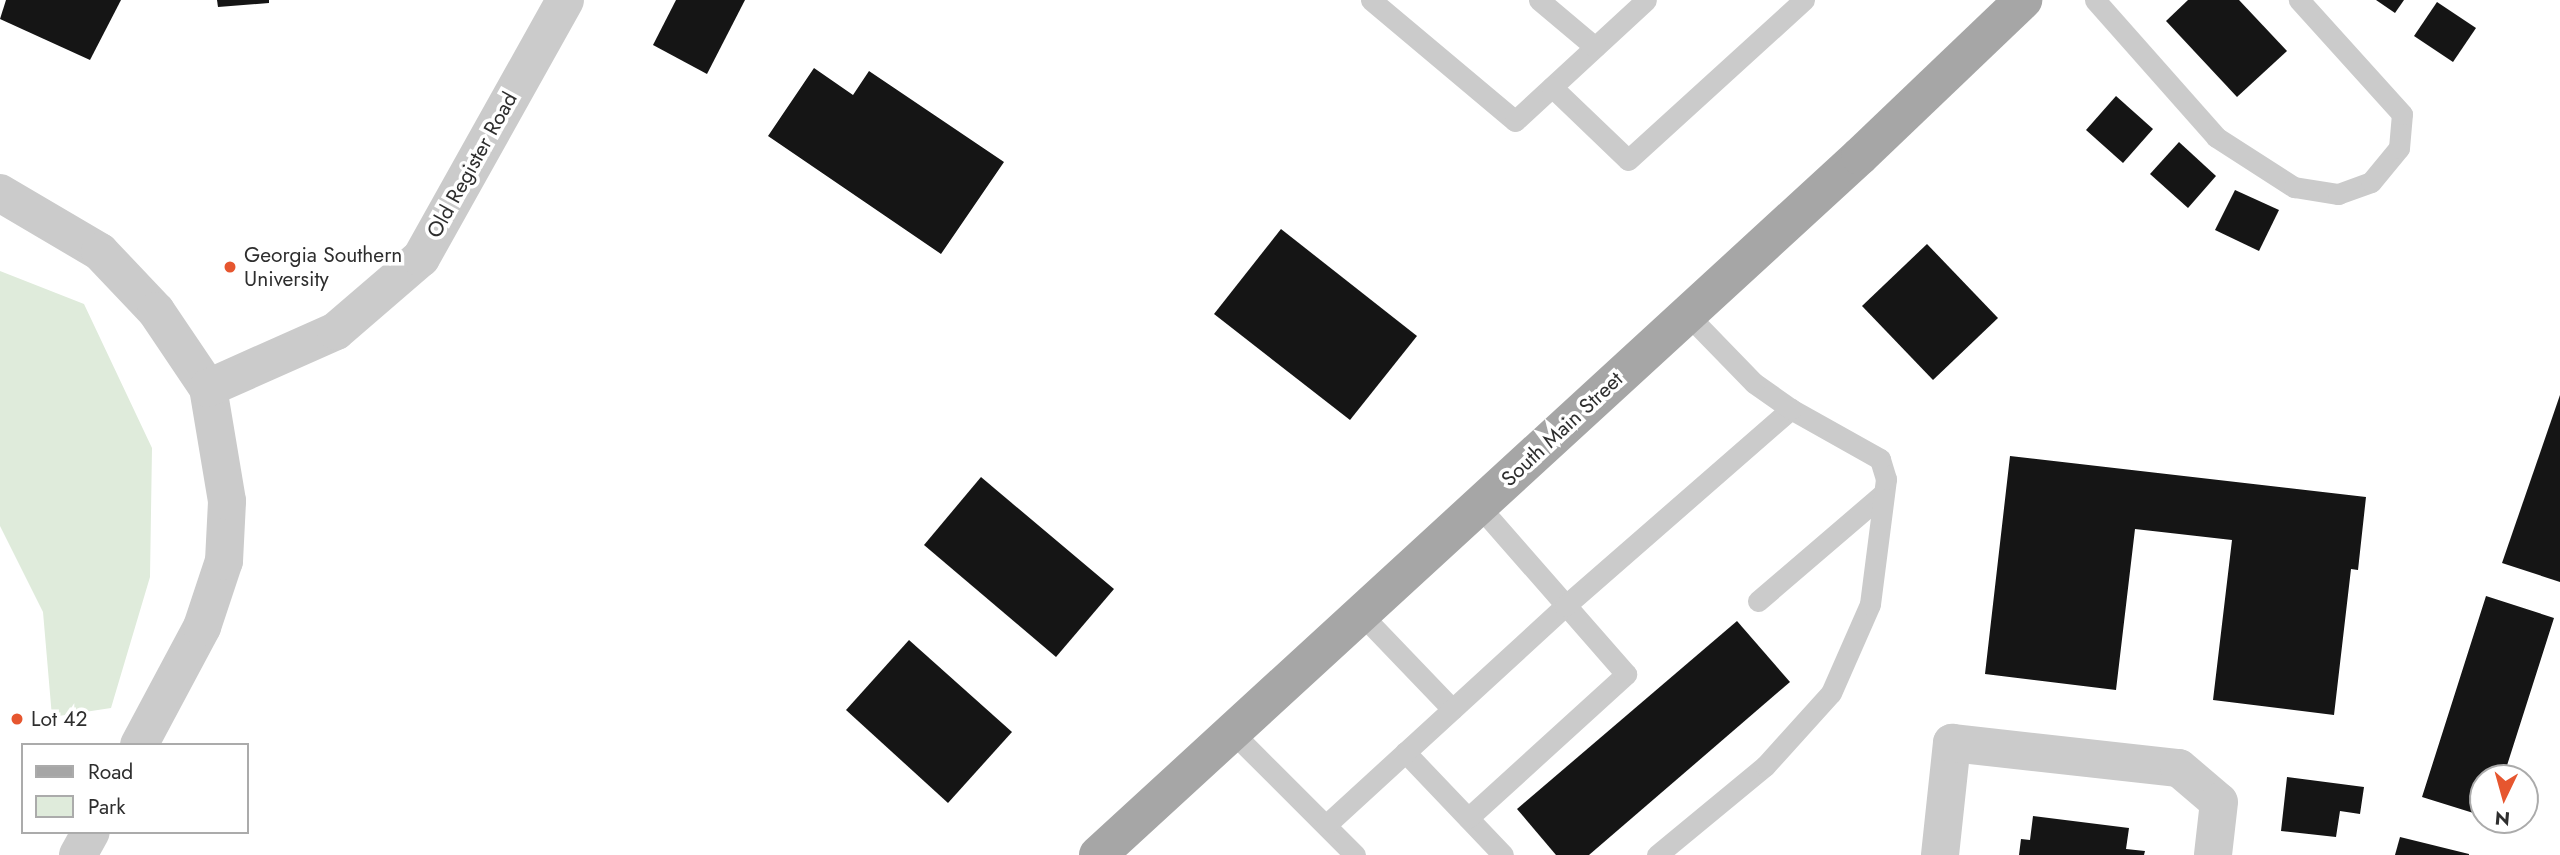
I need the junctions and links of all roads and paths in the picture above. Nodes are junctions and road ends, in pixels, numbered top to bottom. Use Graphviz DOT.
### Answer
graph roads {
  1 [pos="565,0"];
  2 [pos="1371,0"];
  3 [pos="1539,0"];
  4 [pos="1646,0"];
  5 [pos="1804,0"];
  6 [pos="2023,0"];
  7 [pos="2095,0"];
  8 [pos="2300,0"];
  9 [pos="1595,47"];
  10 [pos="1552,87"];
  11 [pos="0,192"];
  12 [pos="1687,314"];
  13 [pos="208,388"];
  14 [pos="1791,409"];
  15 [pos="1884,493"];
  16 [pos="1479,506"];
  17 [pos="1758,601"];
  18 [pos="1565,606"];
  19 [pos="1361,614"];
  20 [pos="1452,709"];
  21 [pos="1232,732"];
  22 [pos="140,743"];
  23 [pos="1405,752"];
  24 [pos="1468,818"];
  25 [pos="1325,825"];
  26 [pos="90,834"];
  27 [pos="1349,853"];
  28 [pos="78,855"];
  29 [pos="1098,855"];
  30 [pos="1503,855"];
  31 [pos="1657,855"];
  32 [pos="1940,855"];
  33 [pos="2213,855"];
  1 -- 13 [label="street, Old Register Road"];
  2 -- 10 [label="lane"];
  3 -- 9 [label="lane"];
  4 -- 9 [label="lane"];
  5 -- 10 [label="lane"];
  6 -- 12 [label="main road, South Main Street"];
  7 -- 8 [label="lane"];
  9 -- 10 [label="lane"];
  11 -- 13 [label="street"];
  12 -- 14 [label="lane"];
  12 -- 16 [label="main road, South Main Street"];
  13 -- 22 [label="street"];
  14 -- 15 [label="lane"];
  14 -- 18 [label="lane"];
  15 -- 17 [label="lane"];
  15 -- 31 [label="lane"];
  16 -- 18 [label="lane"];
  16 -- 19 [label="main road, South Main Street"];
  18 -- 20 [label="lane"];
  18 -- 24 [label="lane"];
  19 -- 20 [label="lane"];
  19 -- 21 [label="main road, South Main Street"];
  20 -- 23 [label="lane"];
  21 -- 25 [label="lane"];
  21 -- 29 [label="main road, South Main Street"];
  23 -- 24 [label="lane"];
  23 -- 25 [label="lane"];
  24 -- 30 [label="lane"];
  25 -- 27 [label="lane"];
  26 -- 28 [label="street"];
  32 -- 33 [label="street"];
}
